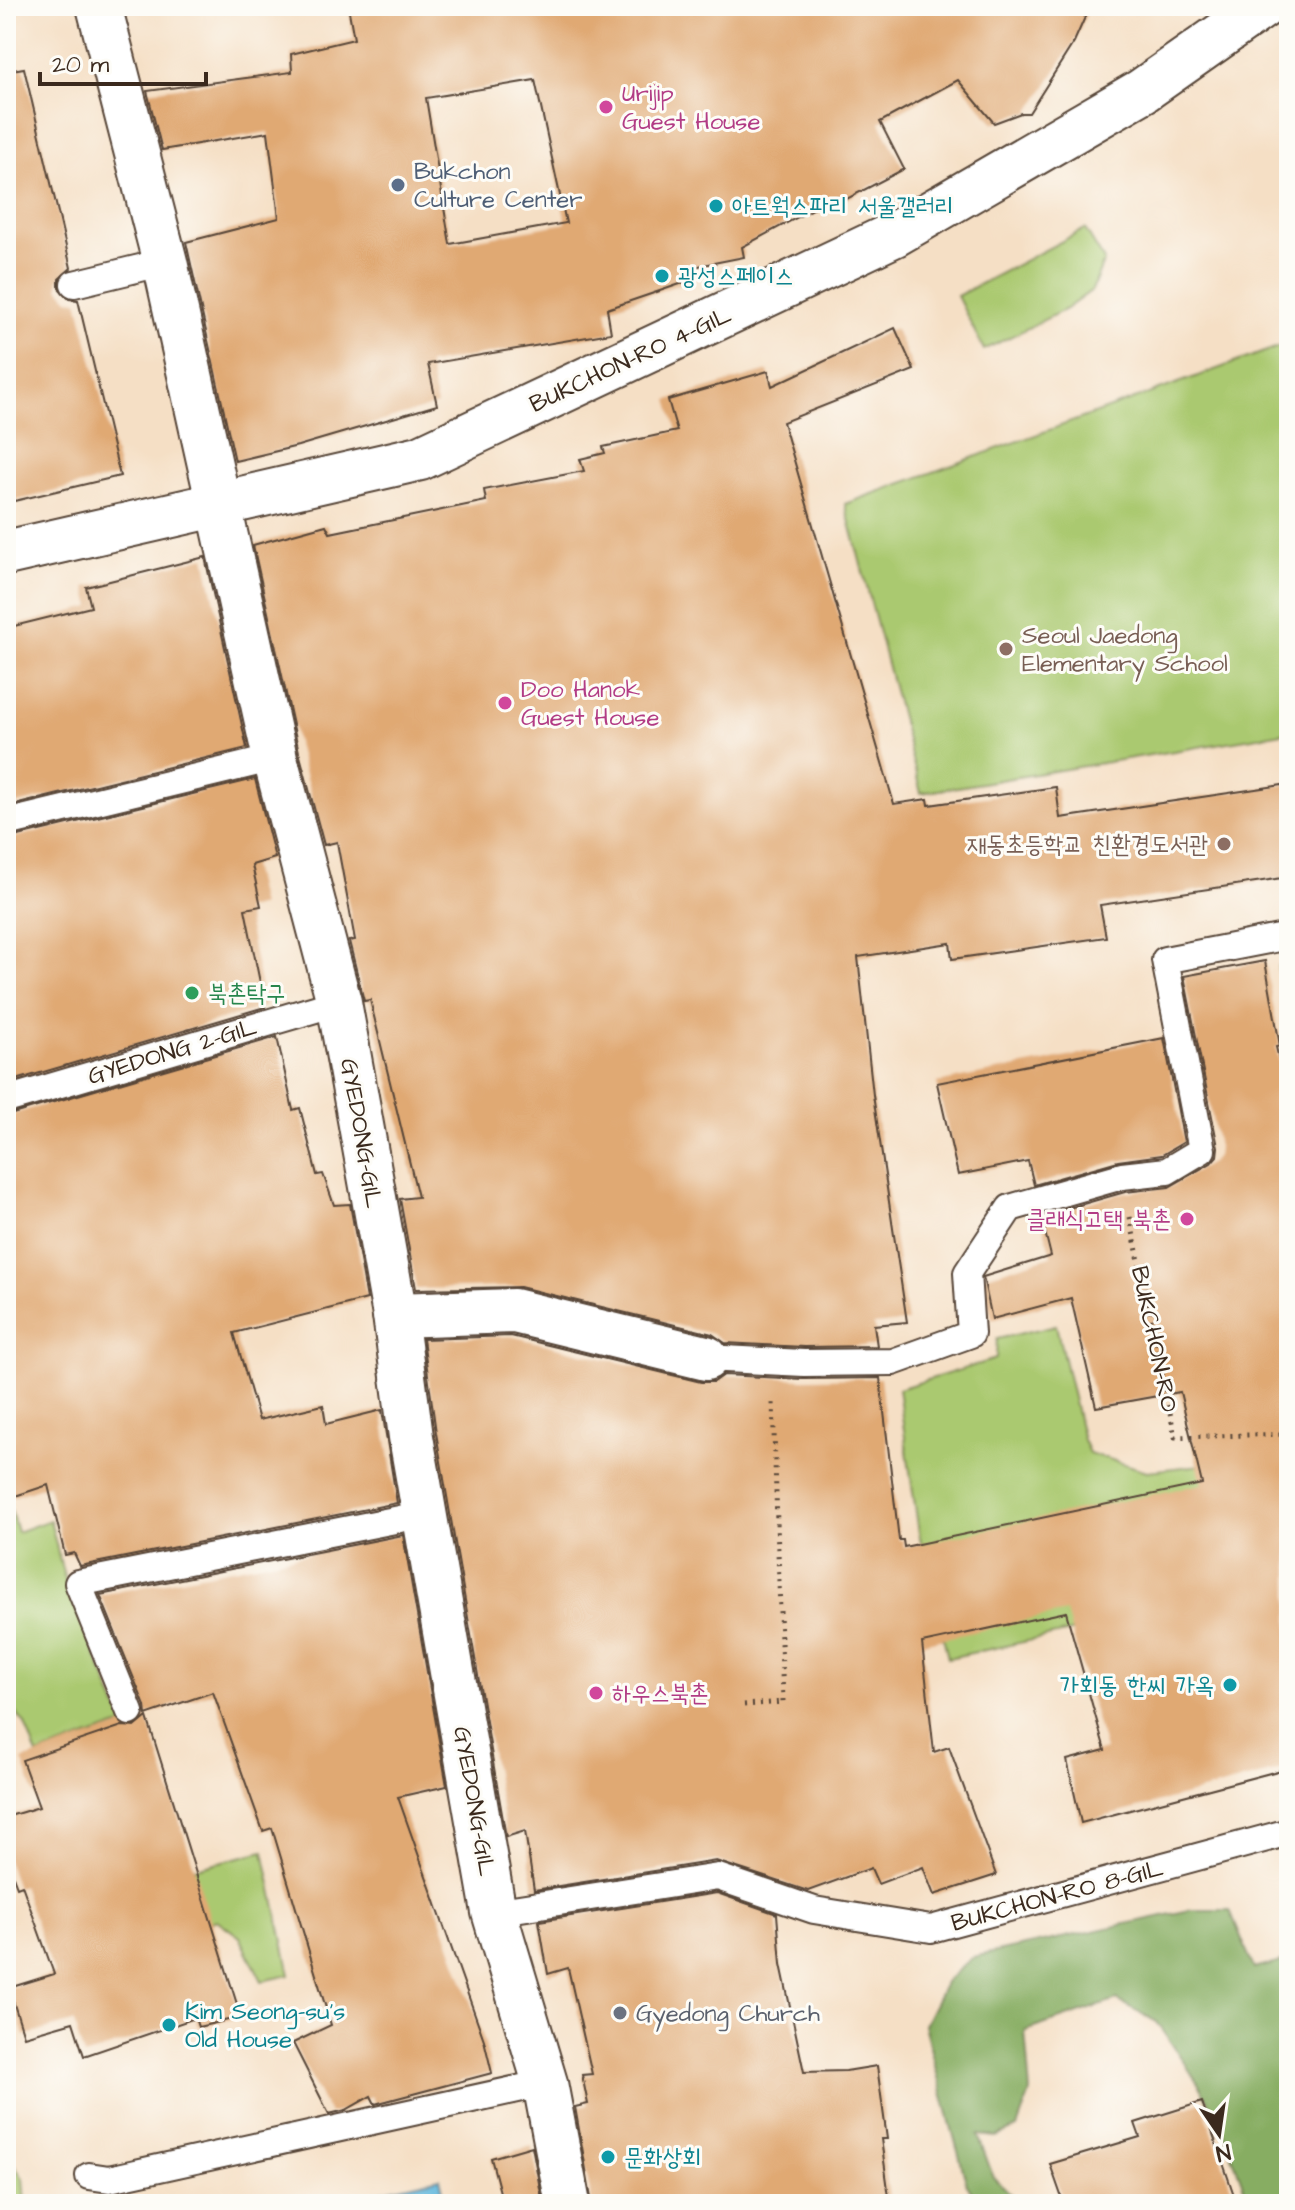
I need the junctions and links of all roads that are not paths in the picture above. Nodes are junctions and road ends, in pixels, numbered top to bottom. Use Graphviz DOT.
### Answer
graph roads {
  1 [pos="99,6"];
  2 [pos="1263,6"];
  3 [pos="1278,6"];
  4 [pos="1289,20"];
  5 [pos="165,262"];
  6 [pos="74,284"];
  7 [pos="220,505"];
  8 [pos="6,553"];
  9 [pos="275,758"];
  10 [pos="6,823"];
  11 [pos="1289,936"];
  12 [pos="339,1002"];
  13 [pos="6,1100"];
  14 [pos="395,1315"];
  15 [pos="706,1358"];
  16 [pos="425,1514"];
  17 [pos="130,1712"];
  18 [pos="1289,1832"];
  19 [pos="494,1912"];
  20 [pos="545,2083"];
  21 [pos="89,2176"];
  22 [pos="568,2204"];
  1 -- 5 [label="street, GYEDONG-GIL"];
  2 -- 7 [label="street, BUKCHON-RO 4-GIL"];
  3 -- 4 [label="street"];
  5 -- 6 [label="lane"];
  5 -- 7 [label="street, GYEDONG-GIL"];
  7 -- 8 [label="street, BUKCHON-RO 4-GIL"];
  7 -- 9 [label="street, GYEDONG-GIL"];
  9 -- 10 [label="lane"];
  9 -- 12 [label="street, GYEDONG-GIL"];
  11 -- 15 [label="lane"];
  12 -- 13 [label="lane, GYEDONG 2-GIL"];
  12 -- 14 [label="street, GYEDONG-GIL"];
  14 -- 15 [label="street"];
  14 -- 16 [label="street, GYEDONG-GIL"];
  16 -- 17 [label="lane"];
  16 -- 19 [label="street, GYEDONG-GIL"];
  18 -- 19 [label="lane, BUKCHON-RO 8-GIL"];
  19 -- 20 [label="street, GYEDONG-GIL"];
  20 -- 21 [label="lane"];
  20 -- 22 [label="street, GYEDONG-GIL"];
}
